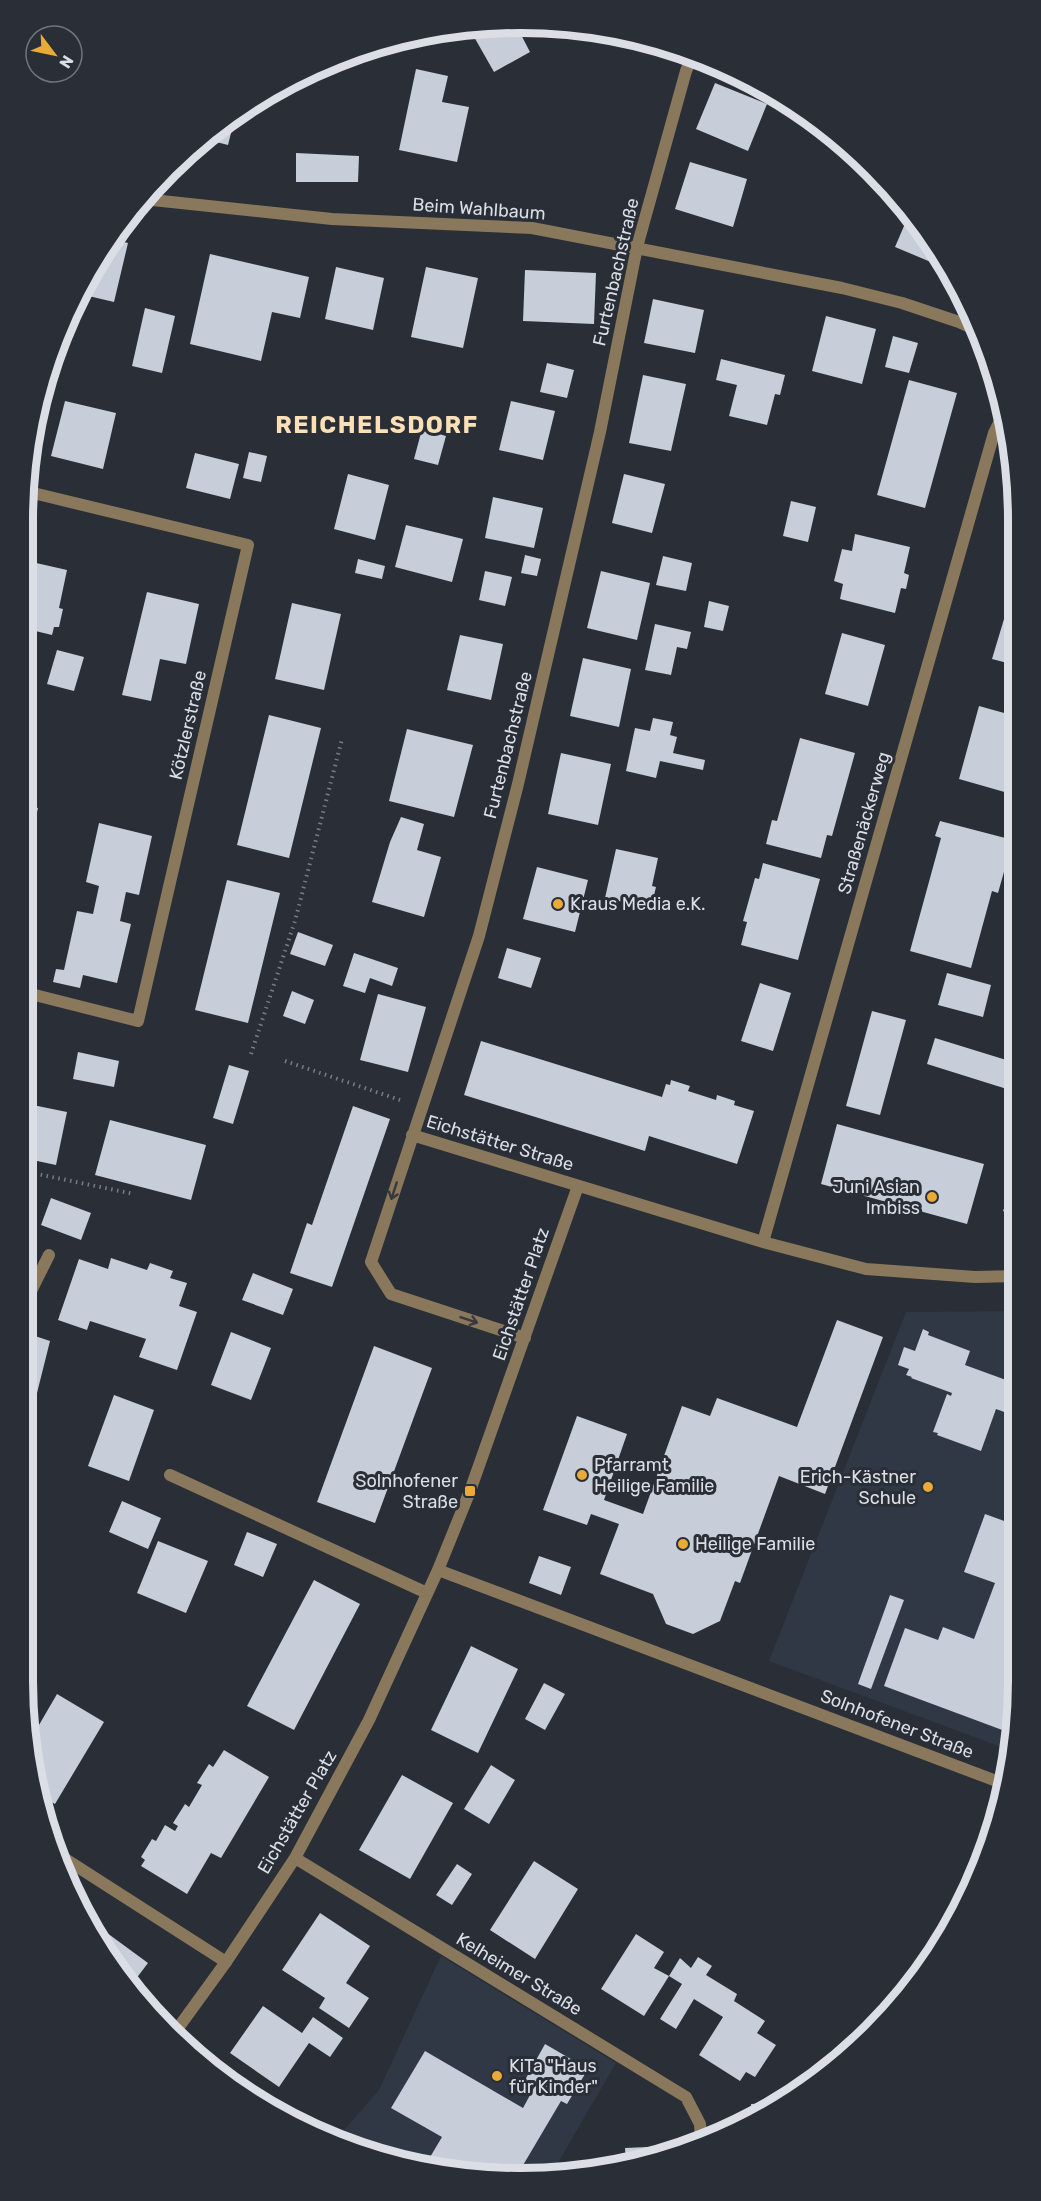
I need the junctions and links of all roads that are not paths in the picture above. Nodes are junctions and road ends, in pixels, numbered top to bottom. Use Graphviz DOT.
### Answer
graph roads {
  1 [pos="689,64"];
  2 [pos="153,200"];
  3 [pos="637,247"];
  4 [pos="967,326"];
  5 [pos="999,424"];
  6 [pos="34,493"];
  7 [pos="33,995"];
  8 [pos="412,1135"];
  9 [pos="578,1186"];
  10 [pos="763,1242"];
  11 [pos="49,1255"];
  12 [pos="1008,1276"];
  13 [pos="33,1286"];
  14 [pos="525,1338"];
  15 [pos="170,1475"];
  16 [pos="438,1570"];
  17 [pos="427,1593"];
  18 [pos="998,1781"];
  19 [pos="295,1858"];
  20 [pos="68,1860"];
  21 [pos="226,1962"];
  22 [pos="179,2027"];
  23 [pos="701,2133"];
  1 -- 3 [label="street, Furtenbachstraße"];
  2 -- 3 [label="street, Beim Wahlbaum"];
  3 -- 4 [label="street, Beim Wahlbaum"];
  3 -- 8 [label="street, Furtenbachstraße"];
  5 -- 10 [label="street, Straßenäckerweg"];
  6 -- 7 [label="street, Kötzlerstraße"];
  8 -- 9 [label="street, Eichstätter Straße"];
  8 -- 14 [label="street, Furtenbachstraße, one-way"];
  9 -- 10 [label="street"];
  9 -- 14 [label="street, Eichstätter Platz"];
  10 -- 12 [label="street"];
  11 -- 13 [label="street"];
  14 -- 16 [label="street, Eichstätter Platz"];
  15 -- 17 [label="street"];
  16 -- 17 [label="street, Eichstätter Platz"];
  16 -- 18 [label="street, Solnhofener Straße"];
  17 -- 19 [label="street, Eichstätter Platz"];
  19 -- 21 [label="street, Eichstätter Platz"];
  19 -- 23 [label="street, Kelheimer Straße"];
  20 -- 21 [label="street"];
  21 -- 22 [label="street, Eichstätter Platz"];
}
